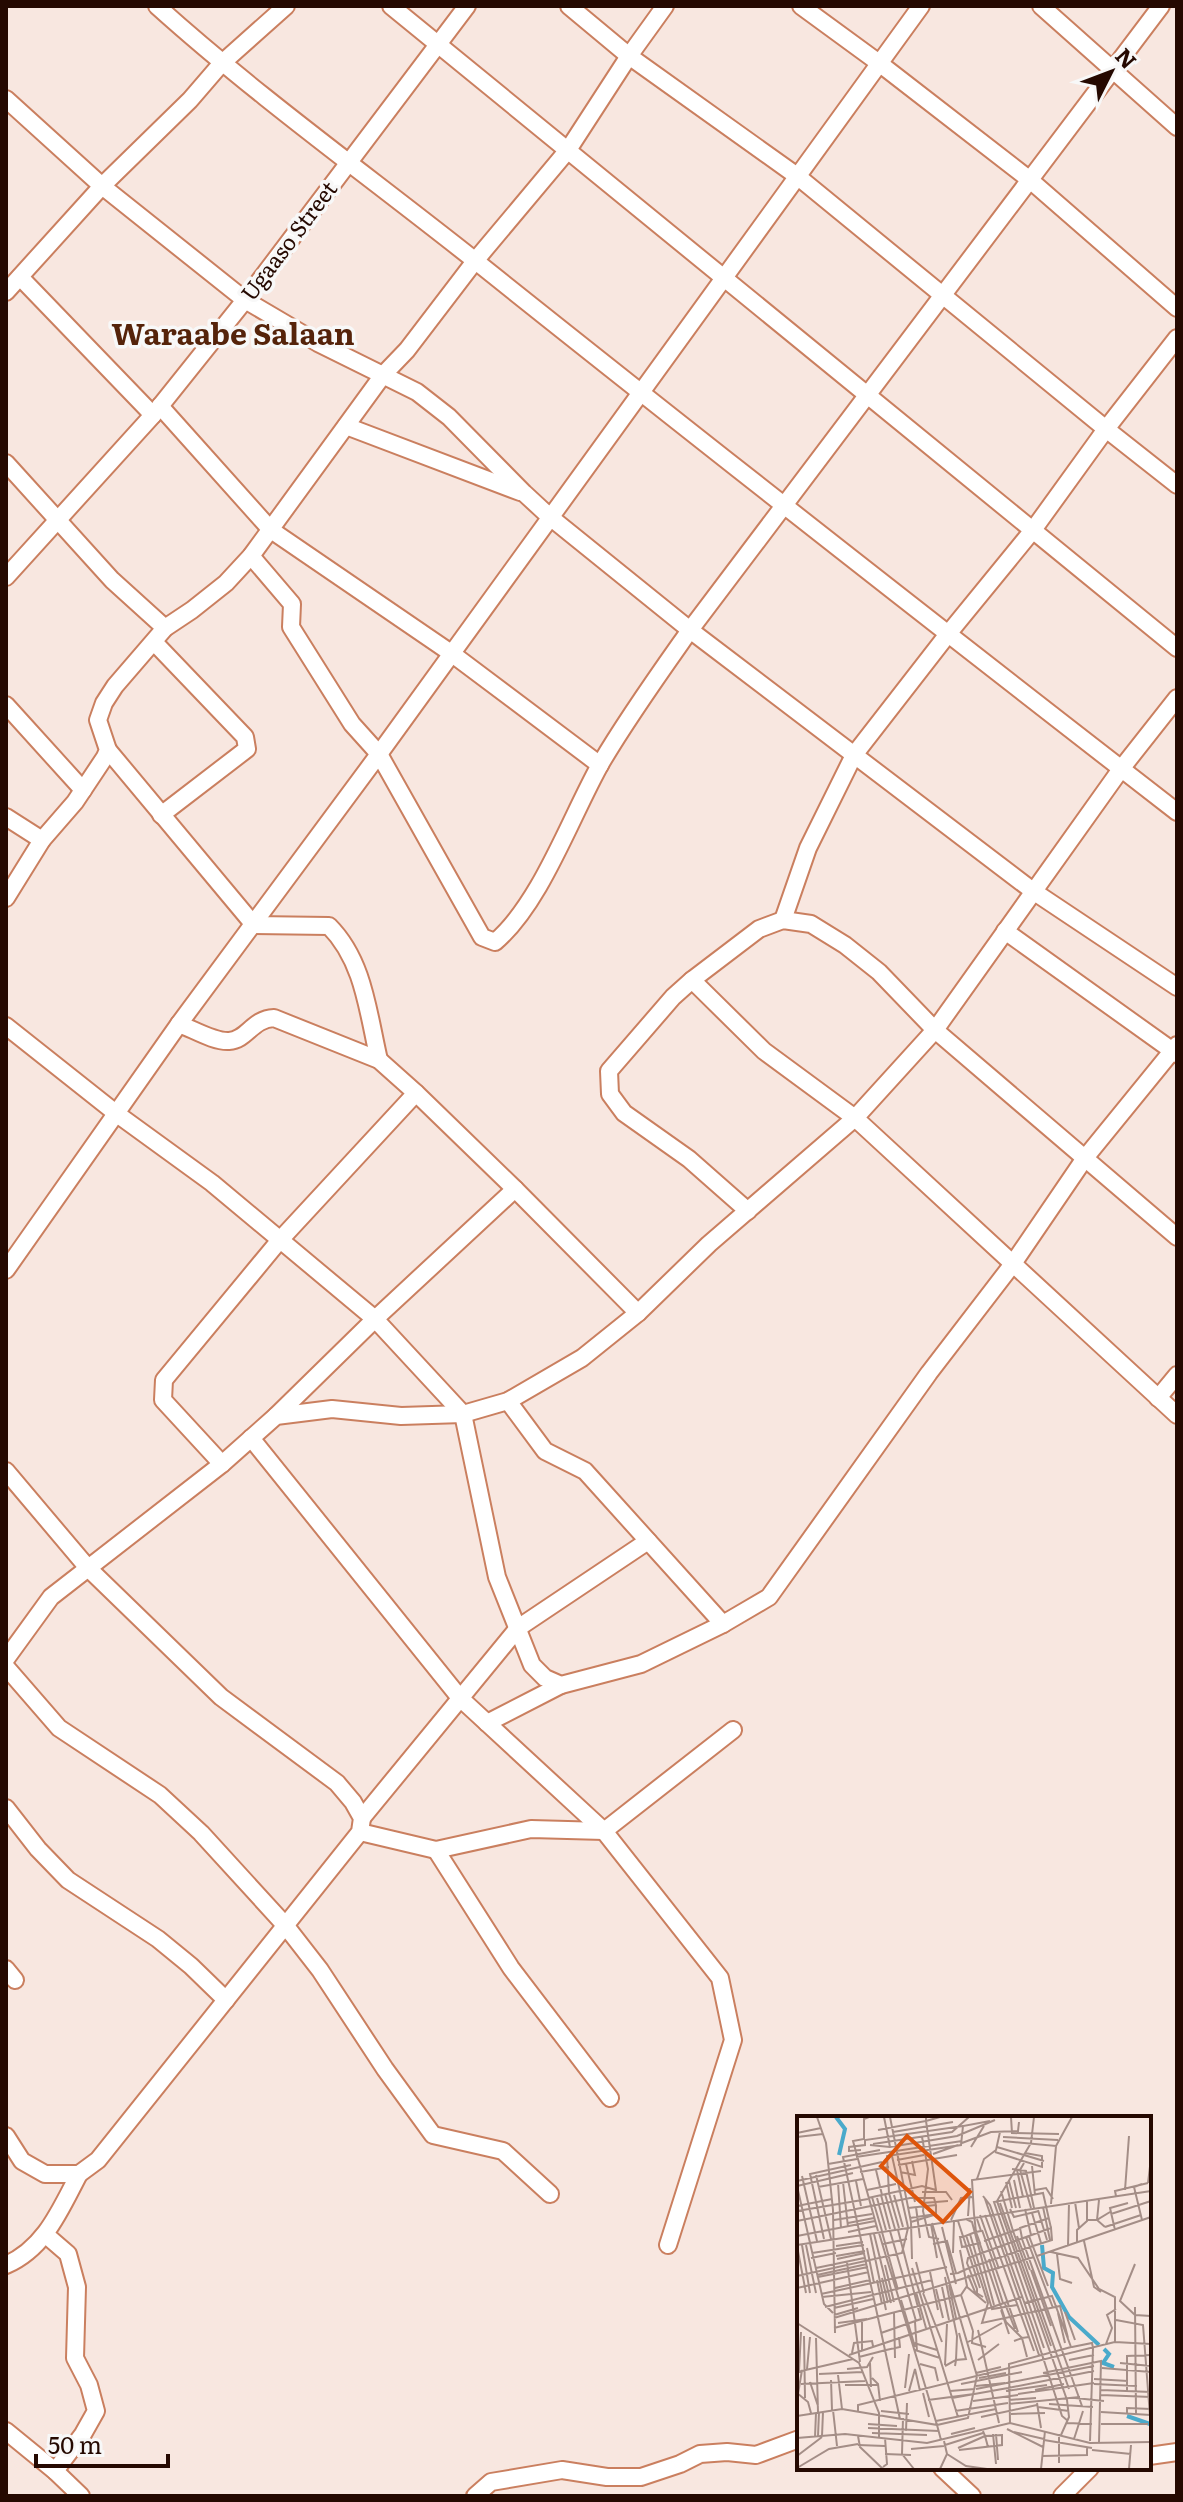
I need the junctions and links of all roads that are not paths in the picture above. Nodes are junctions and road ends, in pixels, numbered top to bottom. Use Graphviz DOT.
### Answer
graph roads {
  1 [pos="157,6"];
  2 [pos="286,6"];
  3 [pos="391,6"];
  4 [pos="467,6"];
  5 [pos="569,6"];
  6 [pos="665,6"];
  7 [pos="801,6"];
  8 [pos="921,6"];
  9 [pos="1041,6"];
  10 [pos="1161,6"];
  11 [pos="437,43"];
  12 [pos="629,56"];
  13 [pos="879,63"];
  14 [pos="221,64"];
  15 [pos="1112,71"];
  16 [pos="6,99"];
  17 [pos="1177,127"];
  18 [pos="568,150"];
  19 [pos="349,161"];
  20 [pos="797,176"];
  21 [pos="1030,180"];
  22 [pos="102,186"];
  23 [pos="475,261"];
  24 [pos="20,277"];
  25 [pos="723,277"];
  26 [pos="6,292"];
  27 [pos="943,296"];
  28 [pos="245,300"];
  29 [pos="1177,308"];
  30 [pos="1177,338"];
  31 [pos="383,375"];
  32 [pos="640,393"];
  33 [pos="867,395"];
  34 [pos="157,411"];
  35 [pos="346,426"];
  36 [pos="1106,429"];
  37 [pos="6,463"];
  38 [pos="1177,485"];
  39 [pos="524,493"];
  40 [pos="784,506"];
  41 [pos="550,517"];
  42 [pos="58,522"];
  43 [pos="271,530"];
  44 [pos="1033,530"];
  45 [pos="251,556"];
  46 [pos="6,577"];
  47 [pos="165,628"];
  48 [pos="690,630"];
  49 [pos="948,634"];
  50 [pos="154,642"];
  51 [pos="1177,648"];
  52 [pos="451,653"];
  53 [pos="1177,698"];
  54 [pos="6,705"];
  55 [pos="108,750"];
  56 [pos="379,754"];
  57 [pos="854,755"];
  58 [pos="600,765"];
  59 [pos="1121,769"];
  60 [pos="83,790"];
  61 [pos="1177,812"];
  62 [pos="161,815"];
  63 [pos="6,817"];
  64 [pos="42,840"];
  65 [pos="1033,891"];
  66 [pos="6,898"];
  67 [pos="783,920"];
  68 [pos="254,925"];
  69 [pos="1005,931"];
  70 [pos="692,980"];
  71 [pos="1177,987"];
  72 [pos="179,1024"];
  73 [pos="6,1026"];
  74 [pos="935,1030"];
  75 [pos="1176,1050"];
  76 [pos="379,1060"];
  77 [pos="416,1093"];
  78 [pos="117,1114"];
  79 [pos="855,1118"];
  80 [pos="1085,1158"];
  81 [pos="515,1189"];
  82 [pos="748,1211"];
  83 [pos="1177,1237"];
  84 [pos="279,1241"];
  85 [pos="1012,1265"];
  86 [pos="6,1270"];
  87 [pos="638,1313"];
  88 [pos="375,1319"];
  89 [pos="1177,1375"];
  90 [pos="1158,1398"];
  91 [pos="508,1401"];
  92 [pos="463,1414"];
  93 [pos="1177,1415"];
  94 [pos="276,1416"];
  95 [pos="251,1438"];
  96 [pos="222,1464"];
  97 [pos="6,1471"];
  98 [pos="648,1541"];
  99 [pos="88,1568"];
  100 [pos="723,1624"];
  101 [pos="518,1628"];
  102 [pos="6,1659"];
  103 [pos="6,1667"];
  104 [pos="561,1685"];
  105 [pos="460,1698"];
  106 [pos="487,1723"];
  107 [pos="733,1730"];
  108 [pos="6,1808"];
  109 [pos="361,1825"];
  110 [pos="604,1831"];
  111 [pos="436,1850"];
  112 [pos="285,1925"];
  113 [pos="226,2000"];
  114 [pos="610,2098"];
  115 [pos="6,2136"];
  116 [pos="79,2174"];
  117 [pos="550,2194"];
  118 [pos="46,2235"];
  119 [pos="668,2245"];
  120 [pos="6,2265"];
  121 [pos="6,2431"];
  122 [pos="797,2440"];
  123 [pos="1177,2452"];
  124 [pos="1151,2456"];
  125 [pos="944,2470"];
  126 [pos="1088,2470"];
  127 [pos="55,2471"];
  128 [pos="81,2496"];
  129 [pos="475,2496"];
  130 [pos="972,2496"];
  131 [pos="1062,2496"];
  1 -- 14 [label="street"];
  2 -- 14 [label="street"];
  3 -- 11 [label="street"];
  4 -- 11 [label="street, Ugaaso Street"];
  5 -- 12 [label="street"];
  6 -- 12 [label="street"];
  7 -- 13 [label="street"];
  8 -- 13 [label="street"];
  9 -- 15 [label="street"];
  10 -- 15 [label="street"];
  11 -- 18 [label="street"];
  11 -- 19 [label="street, Ugaaso Street"];
  12 -- 18 [label="street"];
  12 -- 20 [label="street"];
  13 -- 20 [label="street"];
  13 -- 21 [label="street"];
  14 -- 19 [label="street"];
  14 -- 22 [label="street"];
  15 -- 17 [label="street"];
  15 -- 21 [label="street"];
  16 -- 22 [label="street"];
  18 -- 23 [label="street"];
  18 -- 25 [label="street"];
  19 -- 23 [label="street"];
  19 -- 28 [label="street, Ugaaso Street"];
  20 -- 25 [label="street"];
  20 -- 27 [label="street"];
  21 -- 27 [label="street"];
  21 -- 29 [label="street"];
  22 -- 24 [label="street"];
  22 -- 28 [label="street"];
  23 -- 31 [label="street"];
  23 -- 32 [label="street"];
  24 -- 26 [label="street"];
  24 -- 34 [label="street"];
  25 -- 32 [label="street"];
  25 -- 33 [label="street"];
  27 -- 33 [label="street"];
  27 -- 36 [label="street"];
  28 -- 31 [label="street"];
  28 -- 34 [label="street, Ugaaso Street"];
  30 -- 36 [label="street"];
  31 -- 35 [label="street"];
  31 -- 39 [label="street"];
  32 -- 40 [label="street"];
  32 -- 41 [label="street"];
  33 -- 40 [label="street"];
  33 -- 44 [label="street"];
  34 -- 42 [label="street, Ugaaso Street"];
  34 -- 43 [label="street"];
  35 -- 39 [label="street"];
  35 -- 43 [label="street"];
  36 -- 38 [label="street"];
  36 -- 44 [label="street"];
  37 -- 42 [label="street"];
  39 -- 41 [label="street"];
  40 -- 48 [label="street"];
  40 -- 49 [label="street"];
  41 -- 48 [label="street"];
  41 -- 52 [label="street"];
  42 -- 46 [label="street, Ugaaso Street"];
  42 -- 47 [label="street"];
  43 -- 45 [label="street"];
  43 -- 52 [label="street"];
  44 -- 49 [label="street"];
  44 -- 51 [label="street"];
  45 -- 47 [label="street"];
  45 -- 56 [label="street"];
  47 -- 50 [label="street"];
  48 -- 57 [label="street"];
  48 -- 58 [label="street"];
  49 -- 57 [label="street"];
  49 -- 59 [label="street"];
  50 -- 55 [label="street"];
  50 -- 62 [label="street"];
  52 -- 56 [label="street"];
  52 -- 58 [label="street"];
  53 -- 59 [label="street"];
  54 -- 60 [label="street"];
  55 -- 60 [label="street"];
  55 -- 62 [label="street"];
  56 -- 58 [label="street"];
  56 -- 68 [label="street"];
  57 -- 65 [label="street"];
  57 -- 67 [label="street"];
  59 -- 61 [label="street"];
  59 -- 65 [label="street"];
  60 -- 64 [label="street"];
  62 -- 68 [label="street"];
  63 -- 64 [label="street"];
  64 -- 66 [label="street"];
  65 -- 69 [label="street"];
  65 -- 71 [label="street"];
  67 -- 70 [label="street"];
  67 -- 74 [label="street"];
  68 -- 72 [label="street"];
  68 -- 76 [label="street"];
  69 -- 74 [label="street"];
  69 -- 75 [label="street"];
  70 -- 79 [label="street"];
  70 -- 82 [label="street"];
  72 -- 76 [label="street"];
  72 -- 78 [label="street"];
  73 -- 78 [label="street"];
  74 -- 79 [label="street"];
  74 -- 80 [label="street"];
  75 -- 80 [label="street"];
  76 -- 77 [label="street"];
  77 -- 81 [label="street"];
  77 -- 84 [label="street"];
  78 -- 84 [label="street"];
  78 -- 86 [label="street"];
  79 -- 82 [label="street"];
  79 -- 85 [label="street"];
  80 -- 83 [label="street"];
  80 -- 85 [label="street"];
  81 -- 87 [label="street"];
  81 -- 88 [label="street"];
  82 -- 87 [label="street"];
  84 -- 88 [label="street"];
  84 -- 96 [label="street"];
  85 -- 90 [label="street"];
  85 -- 100 [label="street"];
  87 -- 91 [label="street"];
  88 -- 92 [label="street"];
  88 -- 94 [label="street"];
  89 -- 90 [label="street"];
  90 -- 93 [label="street"];
  91 -- 92 [label="street"];
  91 -- 98 [label="street"];
  92 -- 94 [label="street"];
  92 -- 101 [label="street"];
  94 -- 95 [label="street"];
  95 -- 96 [label="street"];
  95 -- 105 [label="street"];
  96 -- 99 [label="street"];
  97 -- 99 [label="street"];
  98 -- 100 [label="street"];
  98 -- 101 [label="street"];
  99 -- 102 [label="street"];
  99 -- 109 [label="street"];
  100 -- 104 [label="street"];
  101 -- 104 [label="street"];
  101 -- 105 [label="street"];
  103 -- 112 [label="street"];
  104 -- 106 [label="street"];
  105 -- 106 [label="street"];
  105 -- 109 [label="street"];
  106 -- 110 [label="street"];
  107 -- 110 [label="street"];
  108 -- 113 [label="street"];
  109 -- 111 [label="street"];
  109 -- 112 [label="street"];
  110 -- 111 [label="street"];
  110 -- 119 [label="street"];
  111 -- 114 [label="street"];
  112 -- 113 [label="street"];
  112 -- 117 [label="street"];
  113 -- 116 [label="street"];
  115 -- 116 [label="street"];
  116 -- 118 [label="street"];
  118 -- 120 [label="street"];
  118 -- 127 [label="street"];
  121 -- 127 [label="street"];
  122 -- 129 [label="street"];
  123 -- 124 [label="street"];
  125 -- 130 [label="street"];
  126 -- 131 [label="street"];
  127 -- 128 [label="street"];
}
